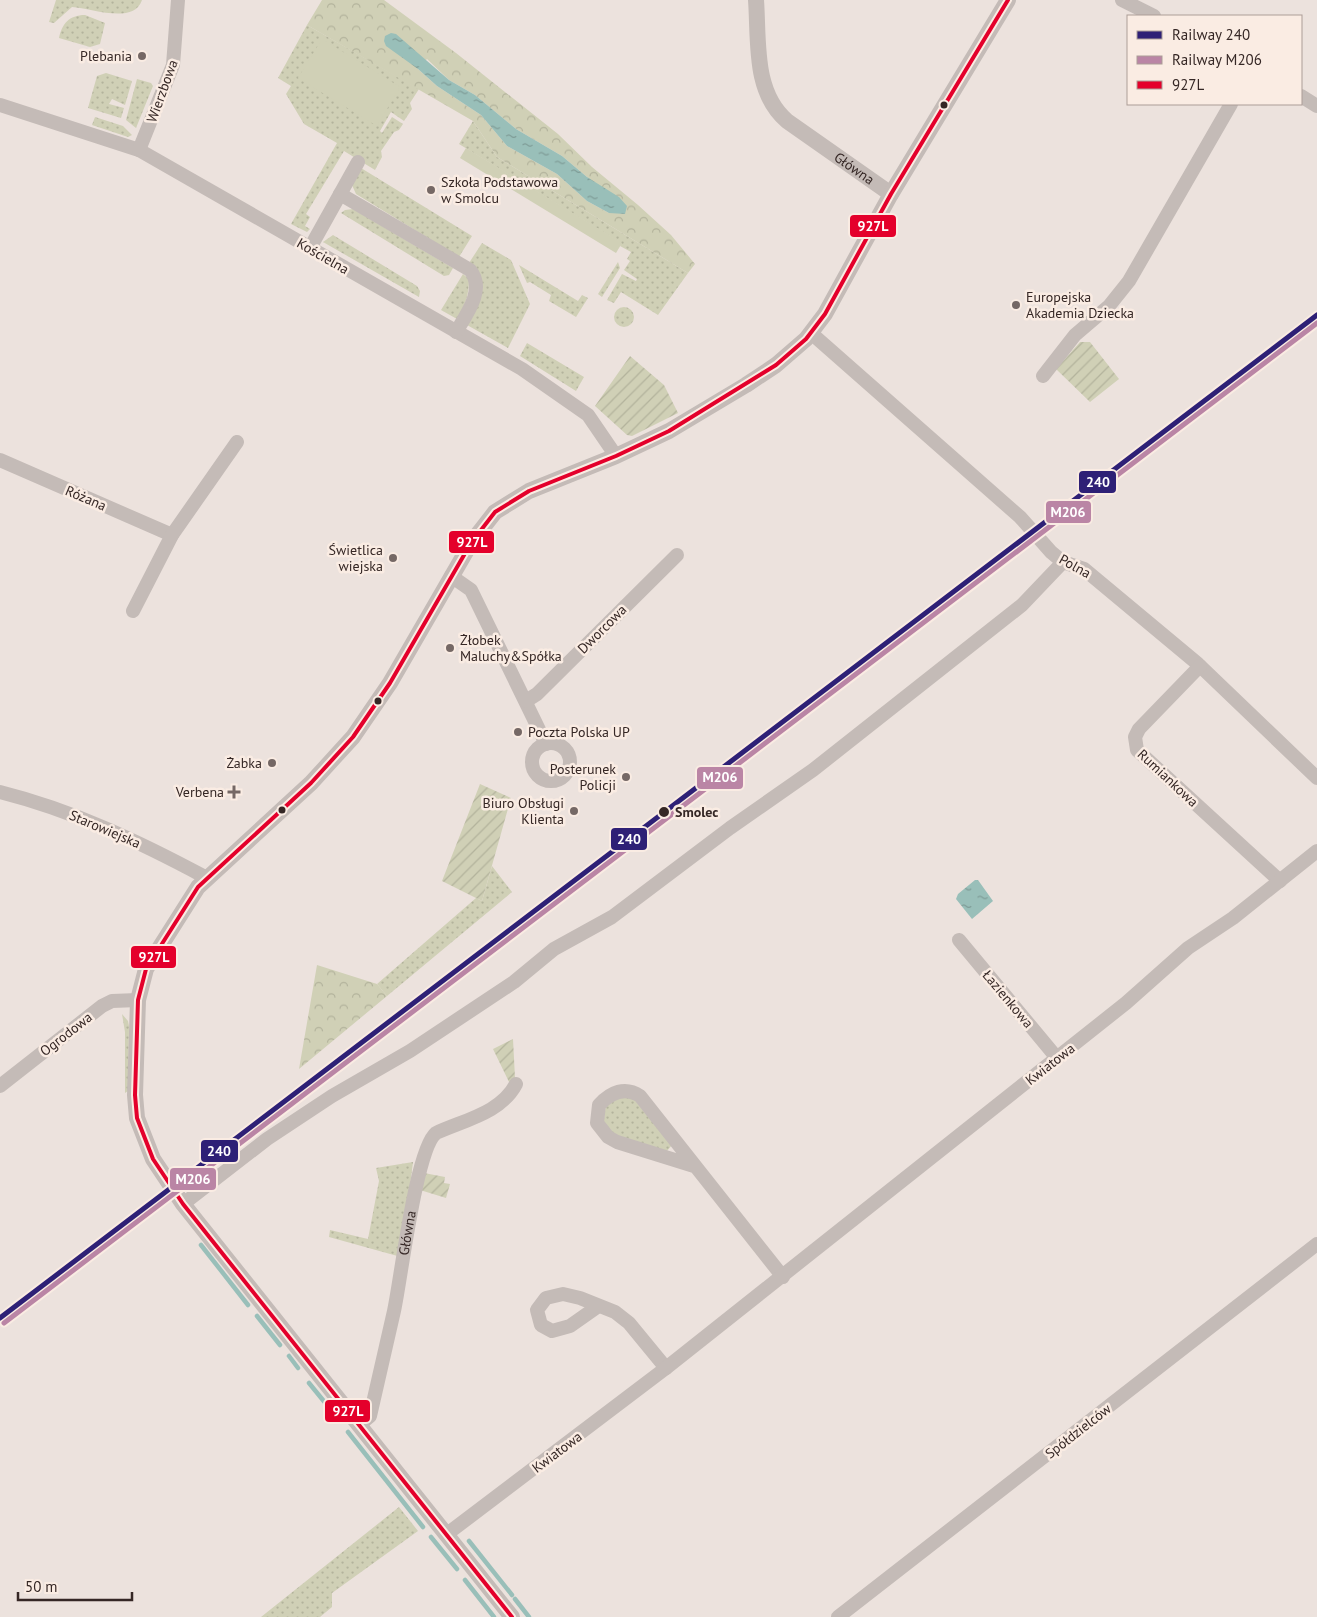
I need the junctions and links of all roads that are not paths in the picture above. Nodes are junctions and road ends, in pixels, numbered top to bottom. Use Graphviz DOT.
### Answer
graph roads {
  1 [pos="178,0"];
  2 [pos="756,0"];
  3 [pos="1008,0"];
  4 [pos="1122,0"];
  5 [pos="1152,15"];
  6 [pos="1302,97"];
  7 [pos="0,105"];
  8 [pos="1230,105"];
  9 [pos="1317,106"];
  10 [pos="139,150"];
  11 [pos="358,162"];
  12 [pos="340,194"];
  13 [pos="891,194"];
  14 [pos="310,248"];
  15 [pos="456,332"];
  16 [pos="811,333"];
  17 [pos="1043,376"];
  18 [pos="236,442"];
  19 [pos="616,456"];
  20 [pos="0,460"];
  21 [pos="172,535"];
  22 [pos="677,554"];
  23 [pos="1063,562"];
  24 [pos="451,576"];
  25 [pos="133,611"];
  26 [pos="1200,666"];
  27 [pos="526,701"];
  28 [pos="546,744"];
  29 [pos="1317,778"];
  30 [pos="0,792"];
  31 [pos="1317,851"];
  32 [pos="205,877"];
  33 [pos="1280,881"];
  34 [pos="959,940"];
  35 [pos="138,1000"];
  36 [pos="1057,1058"];
  37 [pos="516,1084"];
  38 [pos="0,1086"];
  39 [pos="694,1166"];
  40 [pos="184,1204"];
  41 [pos="1317,1244"];
  42 [pos="783,1276"];
  43 [pos="597,1306"];
  44 [pos="666,1368"];
  45 [pos="359,1425"];
  46 [pos="447,1534"];
  47 [pos="512,1617"];
  48 [pos="838,1617"];
  1 -- 10 [label="street, Wierzbowa"];
  2 -- 13 [label="street, Główna"];
  3 -- 13 [label="street"];
  4 -- 5 [label="street"];
  6 -- 9 [label="street"];
  7 -- 10 [label="street, Kościelna"];
  8 -- 17 [label="street"];
  10 -- 14 [label="street, Kościelna"];
  11 -- 12 [label="street"];
  12 -- 14 [label="street"];
  12 -- 15 [label="street"];
  13 -- 16 [label="street"];
  14 -- 15 [label="street, Kościelna"];
  15 -- 19 [label="street, Kościelna"];
  16 -- 19 [label="street"];
  16 -- 23 [label="street, Polna"];
  18 -- 21 [label="street"];
  19 -- 24 [label="street"];
  20 -- 21 [label="street, Różana"];
  21 -- 25 [label="street"];
  22 -- 27 [label="street, Dworcowa"];
  23 -- 26 [label="street, Polna"];
  23 -- 40 [label="street"];
  24 -- 27 [label="street"];
  24 -- 32 [label="street"];
  26 -- 29 [label="street, Polna"];
  26 -- 33 [label="street, Rumiankowa"];
  27 -- 28 [label="street"];
  30 -- 32 [label="street, Starowiejska"];
  31 -- 33 [label="street, Kwiatowa"];
  32 -- 35 [label="street"];
  33 -- 36 [label="street, Kwiatowa"];
  34 -- 36 [label="street, Łazienkowa"];
  35 -- 38 [label="street, Ogrodowa"];
  35 -- 40 [label="street"];
  36 -- 42 [label="street, Kwiatowa"];
  37 -- 45 [label="street, Główna"];
  39 -- 39 [label="street"];
  39 -- 42 [label="street"];
  40 -- 45 [label="street"];
  41 -- 48 [label="street, Spółdzielców"];
  42 -- 44 [label="street, Kwiatowa"];
  43 -- 44 [label="street"];
  44 -- 46 [label="street, Kwiatowa"];
  45 -- 46 [label="street"];
  46 -- 47 [label="street"];
}
